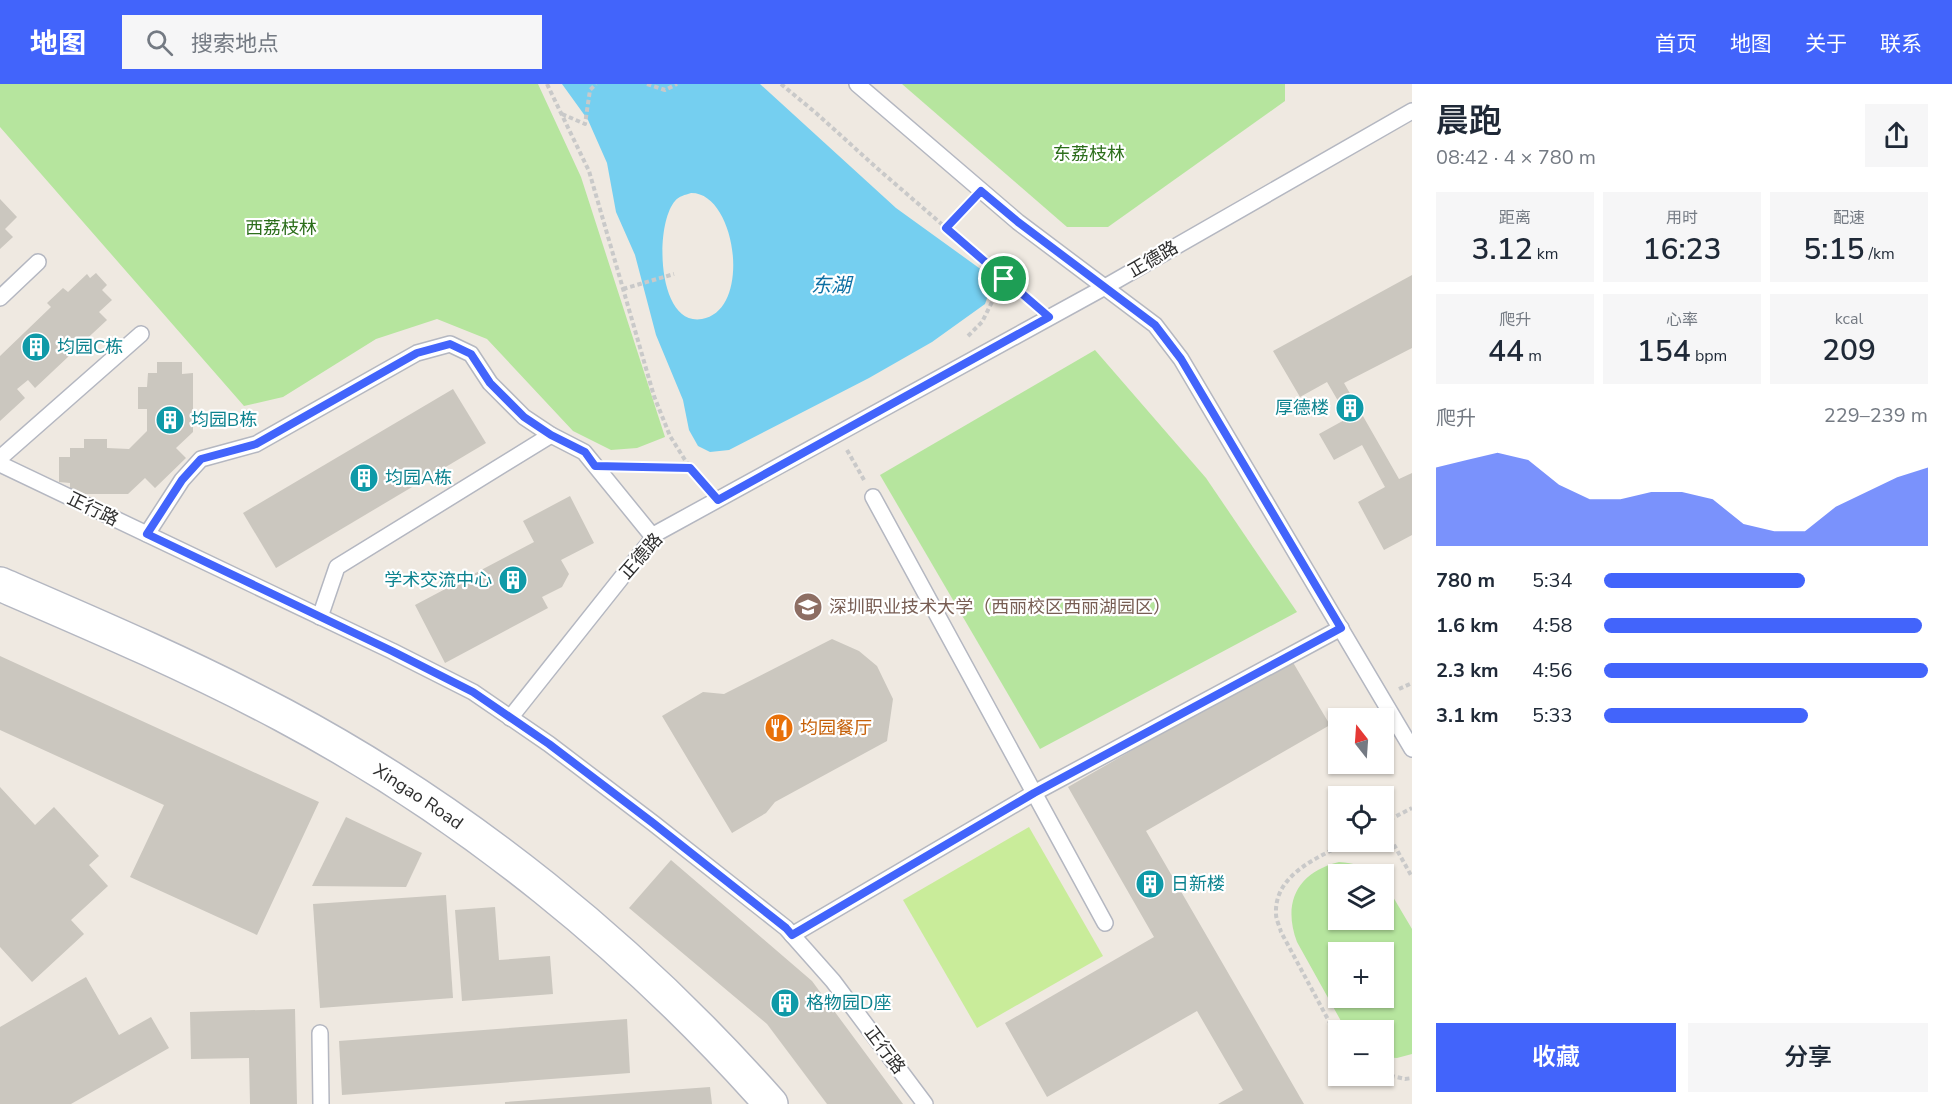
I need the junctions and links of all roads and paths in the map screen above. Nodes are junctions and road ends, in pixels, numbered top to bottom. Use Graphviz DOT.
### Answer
graph roads {
  1 [pos="547,84"];
  2 [pos="596,84"];
  3 [pos="647,84"];
  4 [pos="677,84"];
  5 [pos="781,84"];
  6 [pos="856,84"];
  7 [pos="1412,111"];
  8 [pos="561,114"];
  9 [pos="981,191"];
  10 [pos="946,228"];
  11 [pos="38,262"];
  12 [pos="674,274"];
  13 [pos="1105,287"];
  14 [pos="623,289"];
  15 [pos="0,298"];
  16 [pos="1049,317"];
  17 [pos="141,334"];
  18 [pos="838,434"];
  19 [pos="551,435"];
  20 [pos="0,458"];
  21 [pos="0,464"];
  22 [pos="595,466"];
  23 [pos="690,468"];
  24 [pos="873,497"];
  25 [pos="718,500"];
  26 [pos="147,534"];
  27 [pos="654,538"];
  28 [pos="0,584"];
  29 [pos="320,617"];
  30 [pos="1341,628"];
  31 [pos="510,718"];
  32 [pos="1412,749"];
  33 [pos="1034,793"];
  34 [pos="1412,808"];
  35 [pos="1394,818"];
  36 [pos="1394,844"];
  37 [pos="1328,852"];
  38 [pos="1412,877"];
  39 [pos="1105,923"];
  40 [pos="792,935"];
  41 [pos="1328,1020"];
  42 [pos="320,1033"];
  43 [pos="1394,1076"];
  44 [pos="1412,1078"];
  45 [pos="321,1104"];
  46 [pos="771,1104"];
  47 [pos="925,1104"];
  1 -- 8 [label="path"];
  2 -- 8 [label="path"];
  3 -- 4 [label="path"];
  5 -- 10 [label="path"];
  6 -- 9 [label="lane"];
  7 -- 13 [label="lane, 正德路"];
  8 -- 14 [label="path"];
  9 -- 10 [label="path"];
  9 -- 13 [label="lane"];
  10 -- 16 [label="path"];
  11 -- 15 [label="lane"];
  12 -- 14 [label="path"];
  13 -- 16 [label="lane, 正德路"];
  13 -- 30 [label="lane"];
  14 -- 23 [label="path"];
  16 -- 18 [label="lane, 正德路"];
  17 -- 20 [label="lane"];
  18 -- 24 [label="path"];
  18 -- 25 [label="lane, 正德路"];
  19 -- 22 [label="lane"];
  19 -- 26 [label="lane"];
  19 -- 29 [label="lane"];
  21 -- 26 [label="lane, 正行路"];
  22 -- 23 [label="path"];
  22 -- 27 [label="lane"];
  23 -- 25 [label="path"];
  24 -- 33 [label="lane"];
  25 -- 27 [label="lane, 正德路"];
  26 -- 29 [label="lane, 正行路"];
  27 -- 31 [label="lane, 正德路"];
  28 -- 46 [label="street, Xingao Road"];
  29 -- 31 [label="lane, 正行路"];
  30 -- 32 [label="lane"];
  30 -- 33 [label="lane"];
  31 -- 40 [label="lane, 正行路"];
  33 -- 39 [label="lane"];
  33 -- 40 [label="lane"];
  34 -- 35 [label="path"];
  36 -- 38 [label="path"];
  37 -- 41 [label="path"];
  40 -- 47 [label="lane, 正行路"];
  42 -- 45 [label="lane"];
  43 -- 44 [label="path"];
}
